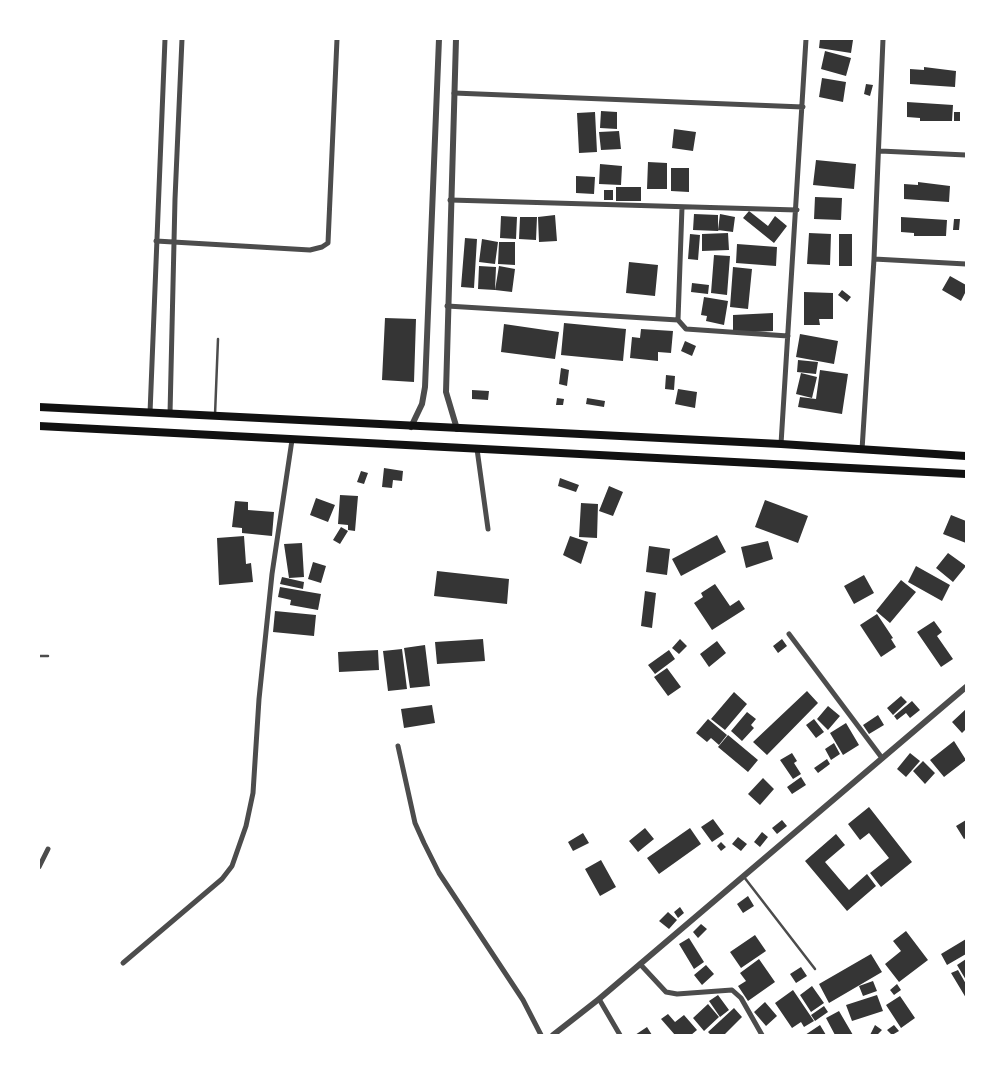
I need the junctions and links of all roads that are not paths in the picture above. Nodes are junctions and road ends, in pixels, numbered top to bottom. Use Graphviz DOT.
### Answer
graph roads {
  1 [pos="165,39"];
  2 [pos="182,39"];
  3 [pos="337,39"];
  4 [pos="439,39"];
  5 [pos="456,39"];
  6 [pos="806,39"];
  7 [pos="883,39"];
  8 [pos="454,93"];
  9 [pos="803,107"];
  10 [pos="880,151"];
  11 [pos="966,155"];
  12 [pos="450,200"];
  13 [pos="682,207"];
  14 [pos="797,210"];
  15 [pos="156,241"];
  16 [pos="174,242"];
  17 [pos="874,259"];
  18 [pos="966,264"];
  19 [pos="446,306"];
  20 [pos="678,320"];
  21 [pos="788,336"];
  22 [pos="218,338"];
  23 [pos="39,407"];
  24 [pos="150,413"];
  25 [pos="170,414"];
  26 [pos="215,416"];
  27 [pos="39,426"];
  28 [pos="411,427"];
  29 [pos="458,429"];
  30 [pos="292,440"];
  31 [pos="781,444"];
  32 [pos="477,449"];
  33 [pos="862,450"];
  34 [pos="966,456"];
  35 [pos="966,474"];
  36 [pos="488,529"];
  37 [pos="789,634"];
  38 [pos="39,656"];
  39 [pos="48,656"];
  40 [pos="966,687"];
  41 [pos="398,746"];
  42 [pos="882,758"];
  43 [pos="48,849"];
  44 [pos="39,867"];
  45 [pos="744,876"];
  46 [pos="123,963"];
  47 [pos="640,964"];
  48 [pos="815,968"];
  49 [pos="599,999"];
  50 [pos="541,1035"];
  51 [pos="553,1035"];
  52 [pos="620,1035"];
  53 [pos="762,1035"];
  1 -- 15 [label="street"];
  2 -- 16 [label="street"];
  3 -- 16 [label="street"];
  4 -- 28 [label="street"];
  5 -- 8 [label="street"];
  6 -- 9 [label="street"];
  7 -- 10 [label="street"];
  8 -- 9 [label="street"];
  8 -- 12 [label="street"];
  9 -- 14 [label="street"];
  10 -- 11 [label="street"];
  10 -- 17 [label="street"];
  12 -- 13 [label="street"];
  12 -- 19 [label="street"];
  13 -- 14 [label="street"];
  13 -- 20 [label="street"];
  14 -- 21 [label="street"];
  15 -- 16 [label="street"];
  15 -- 24 [label="street"];
  16 -- 25 [label="street"];
  17 -- 18 [label="street"];
  17 -- 33 [label="street"];
  19 -- 20 [label="street"];
  19 -- 29 [label="street"];
  20 -- 21 [label="street"];
  21 -- 31 [label="street"];
  22 -- 26 [label="lane"];
  23 -- 24 [label="main road"];
  24 -- 25 [label="main road"];
  25 -- 26 [label="main road"];
  26 -- 28 [label="main road"];
  27 -- 30 [label="main road"];
  28 -- 29 [label="main road"];
  29 -- 31 [label="main road"];
  30 -- 32 [label="main road"];
  30 -- 46 [label="street"];
  31 -- 33 [label="main road"];
  32 -- 35 [label="main road"];
  32 -- 36 [label="street"];
  33 -- 34 [label="main road"];
  37 -- 42 [label="street"];
  38 -- 39 [label="lane"];
  40 -- 42 [label="street"];
  41 -- 50 [label="street"];
  42 -- 45 [label="street"];
  43 -- 44 [label="street"];
  45 -- 47 [label="street"];
  45 -- 48 [label="lane"];
  47 -- 49 [label="street"];
  47 -- 53 [label="street"];
  49 -- 51 [label="street"];
  49 -- 52 [label="street"];
}
